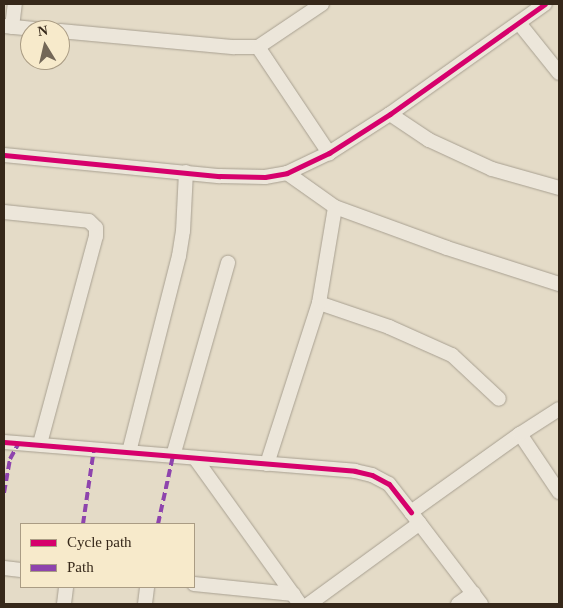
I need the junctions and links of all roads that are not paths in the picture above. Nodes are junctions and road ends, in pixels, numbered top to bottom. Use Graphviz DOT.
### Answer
graph roads {
  1 [pos="15,4"];
  2 [pos="322,4"];
  3 [pos="544,4"];
  4 [pos="519,23"];
  5 [pos="8,27"];
  6 [pos="70,32"];
  7 [pos="258,47"];
  8 [pos="559,73"];
  9 [pos="390,114"];
  10 [pos="329,152"];
  11 [pos="4,155"];
  12 [pos="186,172"];
  13 [pos="287,172"];
  14 [pos="559,188"];
  15 [pos="335,207"];
  16 [pos="4,212"];
  17 [pos="228,263"];
  18 [pos="559,284"];
  19 [pos="319,304"];
  20 [pos="499,400"];
  21 [pos="559,409"];
  22 [pos="520,434"];
  23 [pos="4,442"];
  24 [pos="40,444"];
  25 [pos="129,452"];
  26 [pos="173,456"];
  27 [pos="195,458"];
  28 [pos="267,464"];
  29 [pos="559,492"];
  30 [pos="416,518"];
  31 [pos="4,568"];
  32 [pos="20,570"];
  33 [pos="195,584"];
  34 [pos="66,588"];
  35 [pos="147,588"];
  36 [pos="297,599"];
  37 [pos="477,599"];
  38 [pos="64,604"];
  39 [pos="145,604"];
  40 [pos="309,604"];
  41 [pos="458,604"];
  1 -- 5 [label="street"];
  2 -- 7 [label="street"];
  3 -- 4 [label="street"];
  4 -- 8 [label="street"];
  4 -- 9 [label="street"];
  6 -- 7 [label="street"];
  7 -- 10 [label="street"];
  9 -- 10 [label="street"];
  9 -- 14 [label="street"];
  10 -- 13 [label="street"];
  11 -- 12 [label="street"];
  12 -- 13 [label="street"];
  12 -- 25 [label="street"];
  13 -- 15 [label="street"];
  15 -- 18 [label="street"];
  15 -- 19 [label="street"];
  16 -- 24 [label="street"];
  17 -- 26 [label="street"];
  19 -- 20 [label="street"];
  19 -- 28 [label="street"];
  21 -- 22 [label="street"];
  22 -- 29 [label="street"];
  22 -- 30 [label="street"];
  23 -- 24 [label="street"];
  24 -- 25 [label="street"];
  25 -- 26 [label="street"];
  26 -- 27 [label="street"];
  27 -- 28 [label="street"];
  27 -- 36 [label="street"];
  28 -- 30 [label="street"];
  30 -- 37 [label="street"];
  30 -- 40 [label="street"];
  31 -- 32 [label="street"];
  33 -- 36 [label="street"];
  34 -- 38 [label="street"];
  35 -- 39 [label="street"];
  37 -- 41 [label="street"];
}
